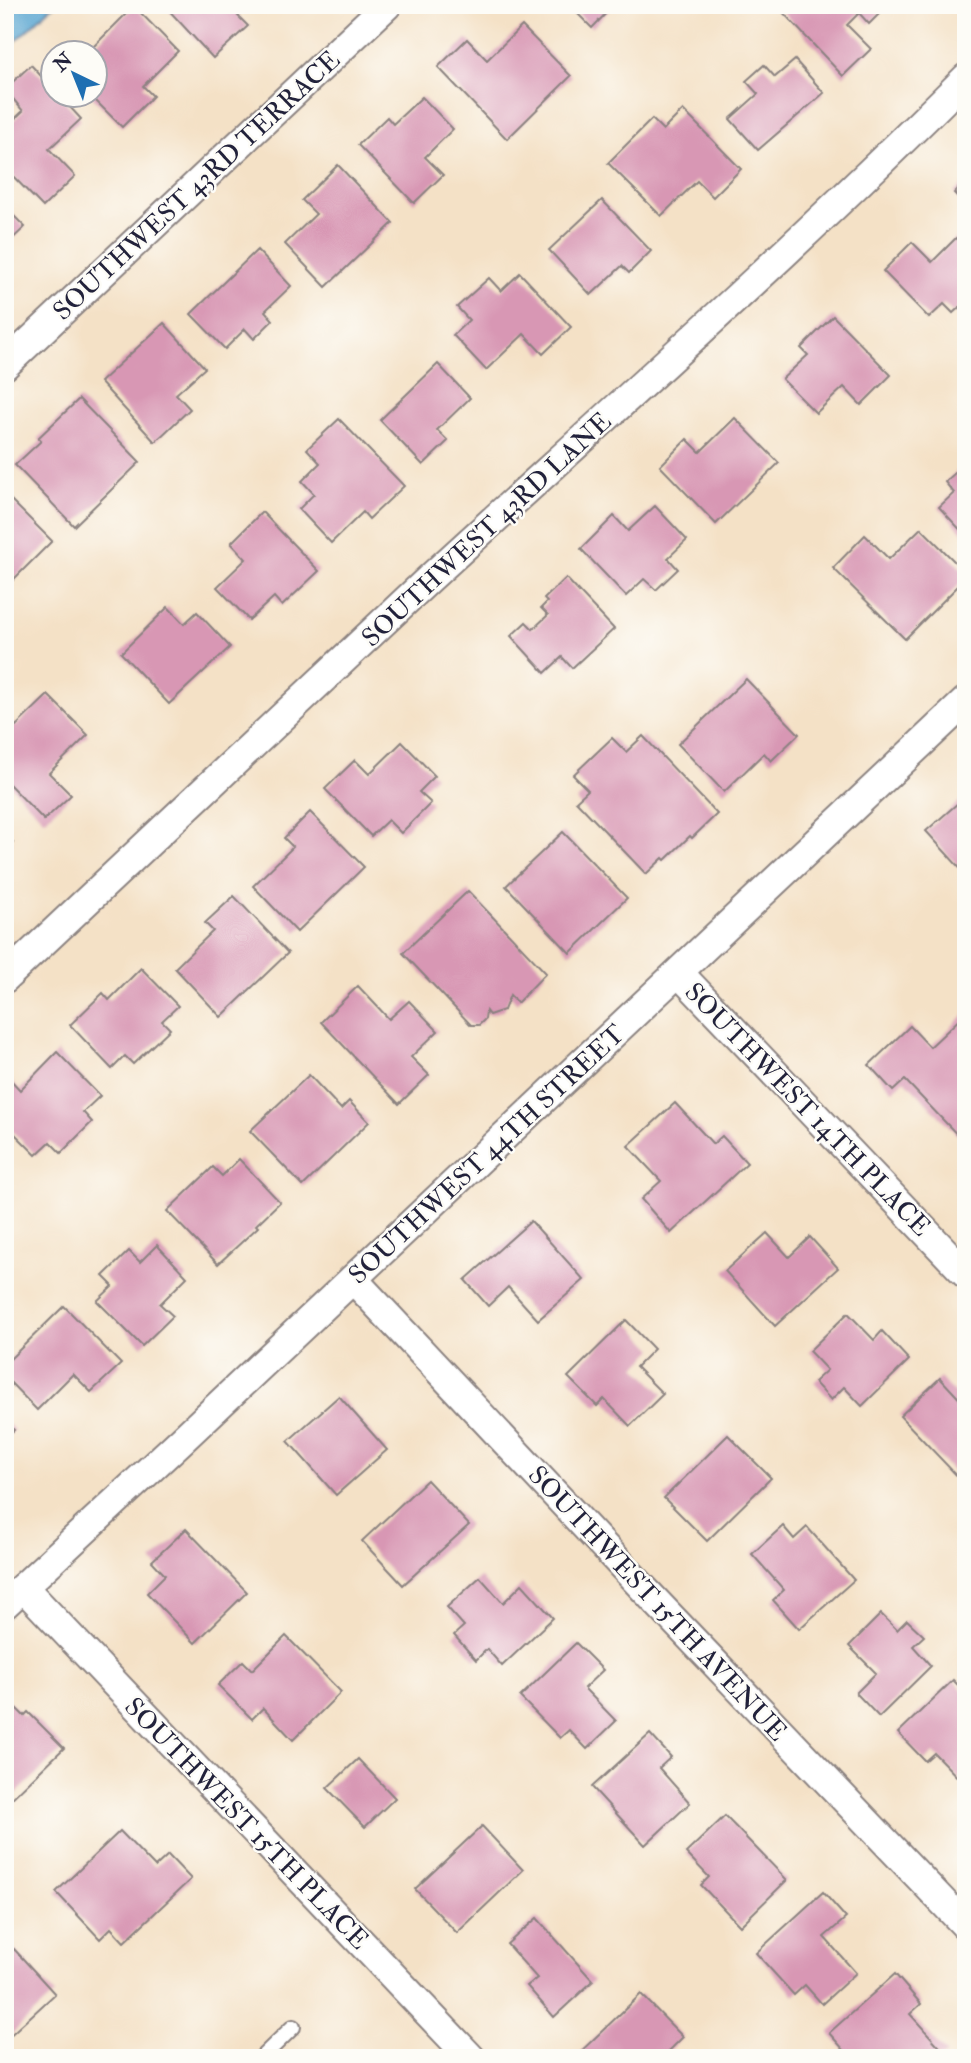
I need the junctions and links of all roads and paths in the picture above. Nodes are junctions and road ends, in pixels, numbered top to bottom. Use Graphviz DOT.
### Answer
graph roads {
  1 [pos="387,5"];
  2 [pos="966,78"];
  3 [pos="5,365"];
  4 [pos="966,701"];
  5 [pos="679,973"];
  6 [pos="5,978"];
  7 [pos="966,1274"];
  8 [pos="353,1279"];
  9 [pos="14,1596"];
  10 [pos="966,1926"];
  11 [pos="293,2027"];
  12 [pos="261,2058"];
  13 [pos="471,2058"];
  1 -- 3 [label="street, SOUTHWEST 43RD TERRACE"];
  2 -- 6 [label="street, SOUTHWEST 43RD LANE"];
  4 -- 5 [label="street, SOUTHWEST 44TH STREET"];
  5 -- 7 [label="street, SOUTHWEST 14TH PLACE"];
  5 -- 8 [label="street, SOUTHWEST 44TH STREET"];
  8 -- 9 [label="street, SOUTHWEST 44TH STREET"];
  8 -- 10 [label="street, SOUTHWEST 15TH AVENUE"];
  9 -- 13 [label="street, SOUTHWEST 15TH PLACE"];
  11 -- 12 [label="lane"];
}
